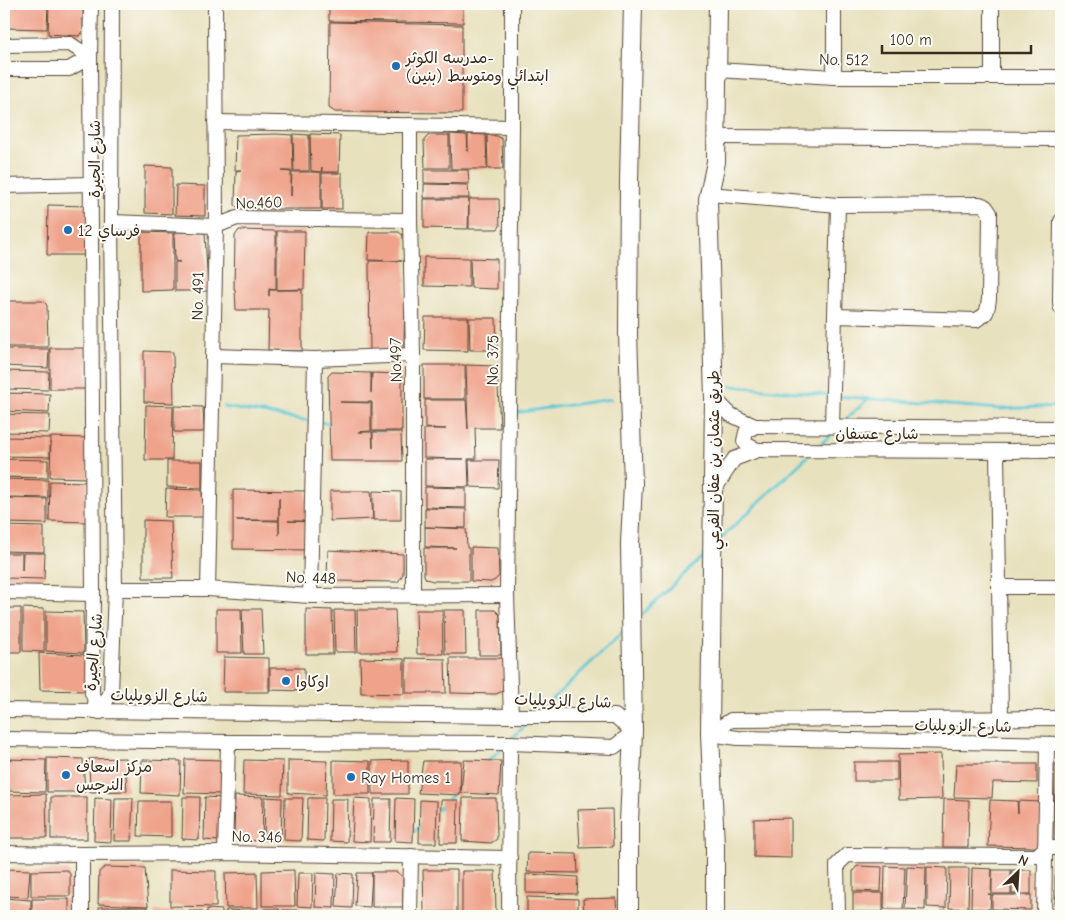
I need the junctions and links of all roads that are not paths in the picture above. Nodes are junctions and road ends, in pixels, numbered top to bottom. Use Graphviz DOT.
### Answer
graph roads {
  1 [pos="91,4"];
  2 [pos="112,4"];
  3 [pos="215,4"];
  4 [pos="512,4"];
  5 [pos="634,4"];
  6 [pos="718,4"];
  7 [pos="834,4"];
  8 [pos="992,4"];
  9 [pos="4,45"];
  10 [pos="90,57"];
  11 [pos="4,69"];
  12 [pos="717,70"];
  13 [pos="834,77"];
  14 [pos="992,77"];
  15 [pos="1061,77"];
  16 [pos="215,122"];
  17 [pos="410,125"];
  18 [pos="512,128"];
  19 [pos="716,138"];
  20 [pos="1061,139"];
  21 [pos="91,184"];
  22 [pos="4,186"];
  23 [pos="709,194"];
  24 [pos="838,204"];
  25 [pos="410,220"];
  26 [pos="1061,221"];
  27 [pos="111,222"];
  28 [pos="216,226"];
  29 [pos="1061,308"];
  30 [pos="835,316"];
  31 [pos="413,355"];
  32 [pos="213,356"];
  33 [pos="315,359"];
  34 [pos="714,398"];
  35 [pos="755,426"];
  36 [pos="832,426"];
  37 [pos="1061,428"];
  38 [pos="758,450"];
  39 [pos="997,450"];
  40 [pos="1061,451"];
  41 [pos="713,492"];
  42 [pos="1000,587"];
  43 [pos="1061,587"];
  44 [pos="115,589"];
  45 [pos="208,589"];
  46 [pos="4,592"];
  47 [pos="93,594"];
  48 [pos="507,595"];
  49 [pos="310,596"];
  50 [pos="413,596"];
  51 [pos="4,710"];
  52 [pos="100,712"];
  53 [pos="511,716"];
  54 [pos="1001,718"];
  55 [pos="1061,718"];
  56 [pos="633,732"];
  57 [pos="710,734"];
  58 [pos="4,739"];
  59 [pos="228,742"];
  60 [pos="510,742"];
  61 [pos="1046,744"];
  62 [pos="1061,744"];
  63 [pos="629,823"];
  64 [pos="714,846"];
  65 [pos="1045,848"];
  66 [pos="1061,848"];
  67 [pos="4,853"];
  68 [pos="225,853"];
  69 [pos="82,854"];
  70 [pos="411,856"];
  71 [pos="510,858"];
  72 [pos="82,916"];
  73 [pos="410,916"];
  74 [pos="509,916"];
  75 [pos="629,916"];
  76 [pos="640,916"];
  77 [pos="708,916"];
  78 [pos="715,916"];
  79 [pos="838,916"];
  80 [pos="1044,916"];
  1 -- 10 [label="street, شارع الجيرة"];
  2 -- 27 [label="street, شارع الجيرة"];
  3 -- 16 [label="street, No. 491"];
  4 -- 18 [label="street, No. 375"];
  5 -- 56 [label="main road"];
  6 -- 12 [label="main road, طريق عثمان بن عفان الفرعي"];
  7 -- 13 [label="street"];
  8 -- 14 [label="street"];
  9 -- 10 [label="street"];
  10 -- 11 [label="street"];
  10 -- 21 [label="street, شارع الجيرة"];
  12 -- 13 [label="street, No. 512"];
  12 -- 19 [label="main road, طريق عثمان بن عفان الفرعي"];
  13 -- 14 [label="street, No. 512"];
  14 -- 15 [label="street, No. 512"];
  16 -- 17 [label="street"];
  16 -- 28 [label="street, No. 491"];
  17 -- 18 [label="street"];
  17 -- 25 [label="street, No.497"];
  18 -- 48 [label="street, No. 375"];
  19 -- 20 [label="street"];
  19 -- 23 [label="main road, طريق عثمان بن عفان الفرعي"];
  21 -- 22 [label="street"];
  21 -- 47 [label="street, شارع الجيرة"];
  23 -- 24 [label="street"];
  23 -- 34 [label="main road, طريق عثمان بن عفان الفرعي"];
  24 -- 30 [label="street"];
  24 -- 30 [label="street"];
  25 -- 28 [label="street, No.460"];
  25 -- 31 [label="street, No.497"];
  26 -- 29 [label="street"];
  27 -- 28 [label="street, No.460"];
  27 -- 44 [label="street, شارع الجيرة"];
  28 -- 32 [label="street, No. 491"];
  30 -- 36 [label="street"];
  31 -- 33 [label="street"];
  31 -- 50 [label="street, No.497"];
  32 -- 33 [label="street"];
  32 -- 45 [label="street, No. 491"];
  33 -- 49 [label="street"];
  34 -- 35 [label="street, شارع عسفان"];
  34 -- 41 [label="main road, طريق عثمان بن عفان الفرعي"];
  35 -- 36 [label="street, شارع عسفان"];
  35 -- 38 [label="street"];
  36 -- 37 [label="street, شارع عسفان"];
  38 -- 39 [label="street, شارع عسفان"];
  38 -- 41 [label="street, شارع عسفان"];
  39 -- 40 [label="street, شارع عسفان"];
  39 -- 42 [label="street"];
  41 -- 57 [label="main road, طريق عثمان بن عفان الفرعي"];
  42 -- 43 [label="street"];
  42 -- 54 [label="street"];
  44 -- 45 [label="street, No. 448"];
  44 -- 52 [label="street, شارع الجيرة"];
  45 -- 49 [label="street, No. 448"];
  46 -- 47 [label="street"];
  47 -- 52 [label="street, شارع الجيرة"];
  48 -- 50 [label="street, No. 448"];
  48 -- 53 [label="street, No. 375"];
  49 -- 50 [label="street, No. 448"];
  51 -- 52 [label="street, شارع الزويليات"];
  52 -- 53 [label="street, شارع الزويليات"];
  53 -- 56 [label="street, شارع الزويليات"];
  54 -- 55 [label="street, شارع الزويليات"];
  54 -- 57 [label="street, شارع الزويليات"];
  56 -- 60 [label="street"];
  56 -- 63 [label="main road"];
  57 -- 61 [label="street, شارع الزويليات"];
  57 -- 64 [label="main road, طريق عثمان بن عفان الفرعي"];
  58 -- 59 [label="street"];
  59 -- 60 [label="street"];
  59 -- 68 [label="street"];
  60 -- 71 [label="street"];
  61 -- 62 [label="street, شارع الزويليات"];
  61 -- 65 [label="street"];
  63 -- 75 [label="main road"];
  63 -- 76 [label="main road"];
  64 -- 77 [label="main road"];
  64 -- 78 [label="main road, طريق عثمان بن عفان الفرعي"];
  65 -- 66 [label="street"];
  65 -- 79 [label="street"];
  65 -- 80 [label="street"];
  67 -- 69 [label="street, No. 346"];
  68 -- 69 [label="street, No. 346"];
  68 -- 70 [label="street, No. 346"];
  69 -- 72 [label="street"];
  70 -- 71 [label="street, No. 346"];
  70 -- 73 [label="street"];
  71 -- 74 [label="street"];
}
